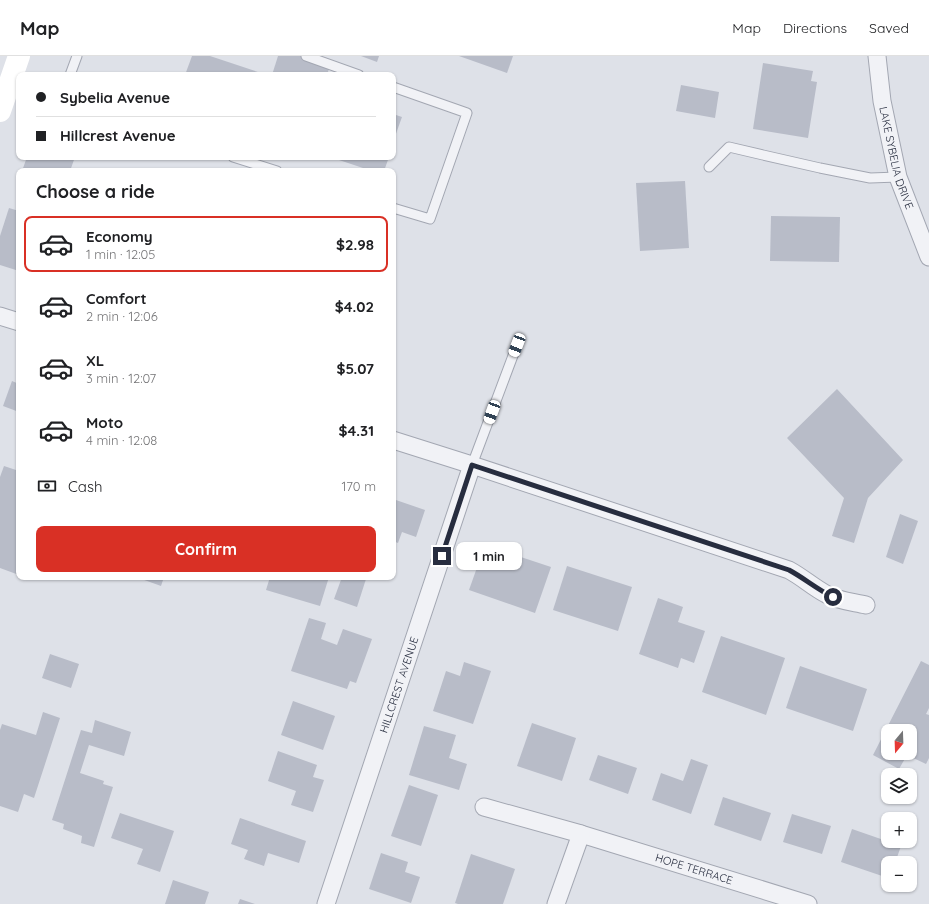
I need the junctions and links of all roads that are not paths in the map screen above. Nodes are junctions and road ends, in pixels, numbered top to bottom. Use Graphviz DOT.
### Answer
graph roads {
  1 [pos="19,56"];
  2 [pos="77,56"];
  3 [pos="306,56"];
  4 [pos="877,56"];
  5 [pos="16,72"];
  6 [pos="71,72"];
  7 [pos="351,72"];
  8 [pos="16,75"];
  9 [pos="14,88"];
  10 [pos="396,88"];
  11 [pos="0,111"];
  12 [pos="242,160"];
  13 [pos="710,167"];
  14 [pos="268,168"];
  15 [pos="898,177"];
  16 [pos="396,209"];
  17 [pos="929,257"];
  18 [pos="0,316"];
  19 [pos="16,321"];
  20 [pos="517,345"];
  21 [pos="396,441"];
  22 [pos="472,465"];
  23 [pos="866,605"];
  24 [pos="484,807"];
  25 [pos="581,834"];
  26 [pos="326,904"];
  27 [pos="556,904"];
  28 [pos="808,904"];
  1 -- 5 [label="main road"];
  2 -- 6 [label="lane"];
  3 -- 7 [label="lane"];
  4 -- 15 [label="street, LAKE SYBELIA DRIVE"];
  8 -- 9 [label="main road"];
  9 -- 11 [label="main road"];
  10 -- 16 [label="lane"];
  12 -- 14 [label="lane"];
  13 -- 15 [label="lane"];
  15 -- 17 [label="street, LAKE SYBELIA DRIVE"];
  18 -- 19 [label="street"];
  20 -- 22 [label="lane"];
  21 -- 22 [label="street"];
  22 -- 23 [label="street"];
  22 -- 26 [label="street, HILLCREST AVENUE"];
  24 -- 25 [label="street, HOPE TERRACE"];
  25 -- 27 [label="street"];
  25 -- 28 [label="street, HOPE TERRACE"];
}
